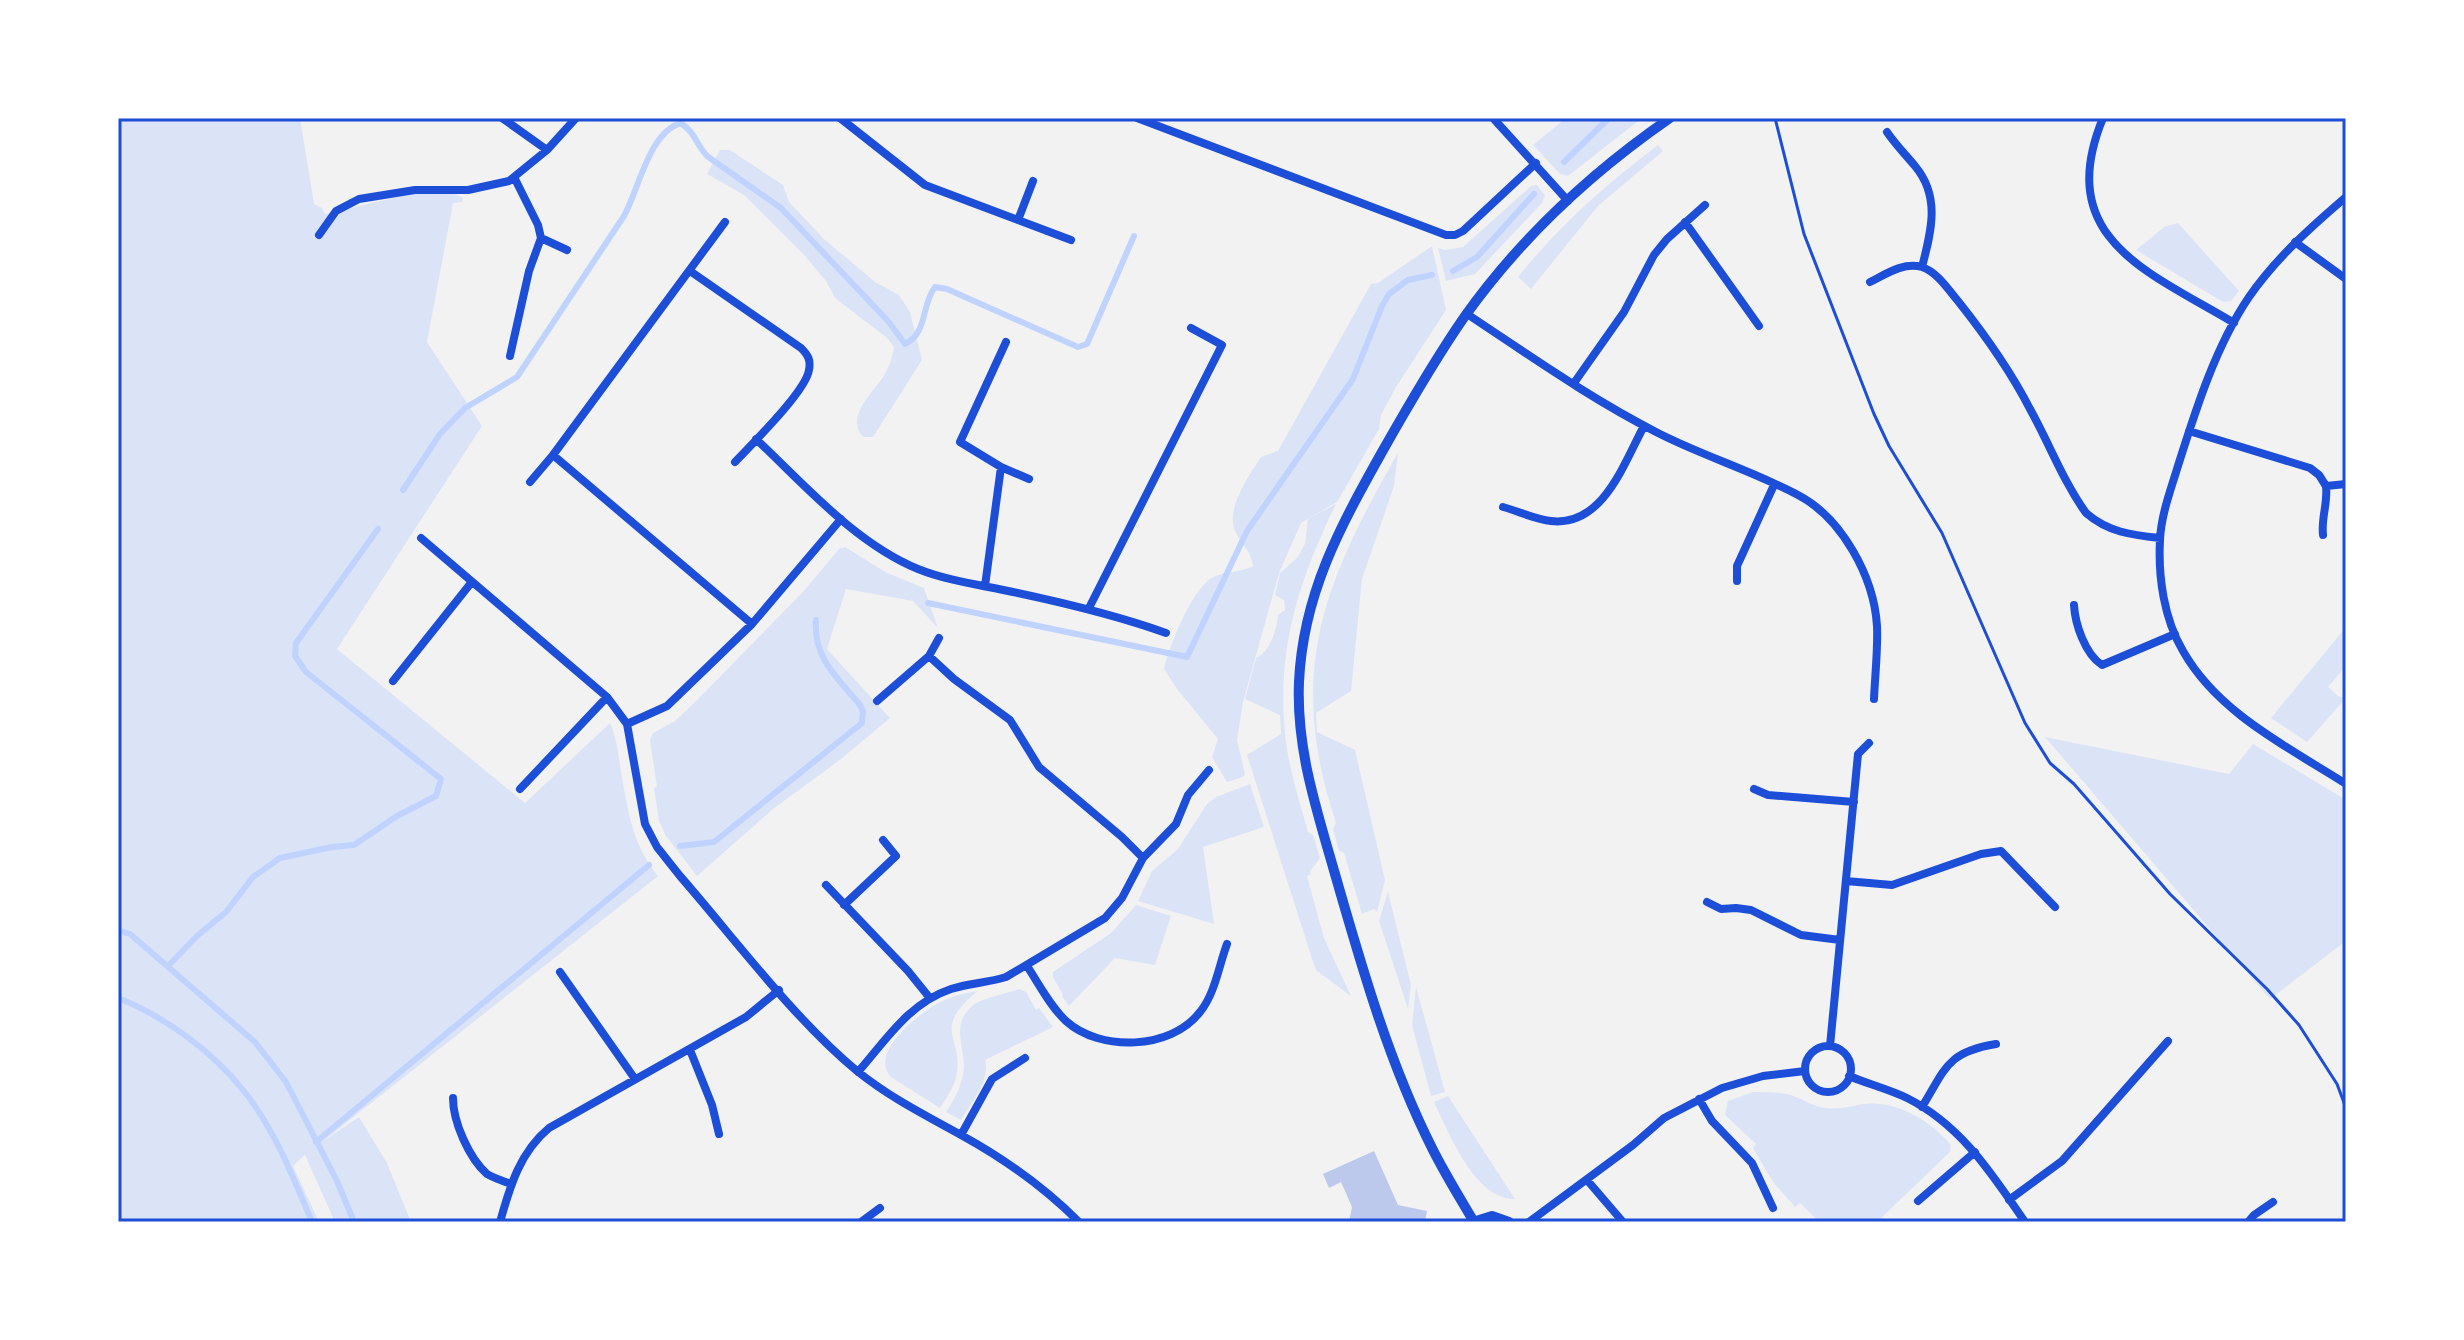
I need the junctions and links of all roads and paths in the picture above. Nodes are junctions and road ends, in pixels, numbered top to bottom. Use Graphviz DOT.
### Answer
graph roads {
  1 [pos="502,118"];
  2 [pos="576,118"];
  3 [pos="840,118"];
  4 [pos="1137,118"];
  5 [pos="1493,118"];
  6 [pos="1670,118"];
  7 [pos="1775,118"];
  8 [pos="2103,118"];
  9 [pos="1887,132"];
  10 [pos="547,150"];
  11 [pos="1536,163"];
  12 [pos="514,177"];
  13 [pos="1033,181"];
  14 [pos="2346,197"];
  15 [pos="1568,201"];
  16 [pos="1705,205"];
  17 [pos="1018,220"];
  18 [pos="725,222"];
  19 [pos="1685,222"];
  20 [pos="319,235"];
  21 [pos="541,238"];
  22 [pos="1071,240"];
  23 [pos="2295,242"];
  24 [pos="567,250"];
  25 [pos="1922,267"];
  26 [pos="690,271"];
  27 [pos="2346,279"];
  28 [pos="1870,282"];
  29 [pos="1467,314"];
  30 [pos="2234,323"];
  31 [pos="1759,326"];
  32 [pos="1191,328"];
  33 [pos="1006,342"];
  34 [pos="510,356"];
  35 [pos="1574,383"];
  36 [pos="1644,426"];
  37 [pos="2189,431"];
  38 [pos="756,439"];
  39 [pos="553,455"];
  40 [pos="735,462"];
  41 [pos="1001,467"];
  42 [pos="1029,479"];
  43 [pos="530,482"];
  44 [pos="2346,484"];
  45 [pos="1774,485"];
  46 [pos="2326,486"];
  47 [pos="1503,507"];
  48 [pos="841,519"];
  49 [pos="2323,535"];
  50 [pos="421,538"];
  51 [pos="2160,538"];
  52 [pos="1737,581"];
  53 [pos="471,583"];
  54 [pos="985,586"];
  55 [pos="2074,605"];
  56 [pos="1089,608"];
  57 [pos="752,624"];
  58 [pos="1166,633"];
  59 [pos="2175,634"];
  60 [pos="939,638"];
  61 [pos="929,656"];
  62 [pos="393,681"];
  63 [pos="607,697"];
  64 [pos="1874,699"];
  65 [pos="877,701"];
  66 [pos="627,724"];
  67 [pos="1869,743"];
  68 [pos="1209,770"];
  69 [pos="2346,784"];
  70 [pos="520,789"];
  71 [pos="1754,789"];
  72 [pos="1854,802"];
  73 [pos="883,840"];
  74 [pos="1143,858"];
  75 [pos="1846,881"];
  76 [pos="826,885"];
  77 [pos="1707,902"];
  78 [pos="844,905"];
  79 [pos="2055,907"];
  80 [pos="1840,940"];
  81 [pos="1227,944"];
  82 [pos="1027,966"];
  83 [pos="560,972"];
  84 [pos="779,990"];
  85 [pos="929,997"];
  86 [pos="2168,1041"];
  87 [pos="1996,1044"];
  88 [pos="1830,1046"];
  89 [pos="690,1050"];
  90 [pos="1025,1058"];
  91 [pos="1805,1071"];
  92 [pos="858,1072"];
  93 [pos="1849,1076"];
  94 [pos="635,1079"];
  95 [pos="453,1098"];
  96 [pos="1699,1099"];
  97 [pos="1922,1107"];
  98 [pos="2346,1108"];
  99 [pos="719,1134"];
  100 [pos="961,1135"];
  101 [pos="1975,1152"];
  102 [pos="1587,1180"];
  103 [pos="511,1184"];
  104 [pos="2009,1200"];
  105 [pos="1918,1201"];
  106 [pos="2273,1202"];
  107 [pos="880,1208"];
  108 [pos="1773,1208"];
  109 [pos="500,1222"];
  110 [pos="861,1222"];
  111 [pos="1079,1222"];
  112 [pos="1474,1222"];
  113 [pos="1509,1222"];
  114 [pos="1529,1222"];
  115 [pos="1623,1222"];
  116 [pos="2025,1222"];
  117 [pos="2248,1222"];
  1 -- 10 [label="street"];
  2 -- 10 [label="street"];
  3 -- 17 [label="street"];
  4 -- 11 [label="street"];
  5 -- 11 [label="street"];
  6 -- 15 [label="street"];
  7 -- 98 [label="path"];
  8 -- 30 [label="street"];
  9 -- 25 [label="street"];
  10 -- 12 [label="street"];
  11 -- 15 [label="street"];
  12 -- 20 [label="street"];
  12 -- 21 [label="street"];
  13 -- 17 [label="street"];
  14 -- 23 [label="street"];
  15 -- 29 [label="street"];
  16 -- 19 [label="street"];
  17 -- 22 [label="street"];
  18 -- 26 [label="street"];
  19 -- 31 [label="street"];
  19 -- 35 [label="street"];
  21 -- 24 [label="street"];
  21 -- 34 [label="street"];
  23 -- 27 [label="street"];
  23 -- 30 [label="street"];
  25 -- 28 [label="street"];
  25 -- 51 [label="street"];
  26 -- 38 [label="street"];
  26 -- 39 [label="street"];
  29 -- 35 [label="street"];
  29 -- 112 [label="street"];
  30 -- 37 [label="street"];
  32 -- 56 [label="street"];
  33 -- 41 [label="street"];
  35 -- 36 [label="street"];
  36 -- 45 [label="street"];
  36 -- 47 [label="street"];
  37 -- 46 [label="street"];
  37 -- 51 [label="street"];
  38 -- 40 [label="street"];
  38 -- 48 [label="street"];
  39 -- 43 [label="street"];
  39 -- 57 [label="street"];
  41 -- 42 [label="street"];
  41 -- 54 [label="street"];
  44 -- 46 [label="street"];
  45 -- 52 [label="street"];
  45 -- 64 [label="street"];
  46 -- 49 [label="street"];
  48 -- 54 [label="street"];
  48 -- 57 [label="street"];
  50 -- 53 [label="street"];
  51 -- 59 [label="street"];
  53 -- 62 [label="street"];
  53 -- 63 [label="street"];
  54 -- 56 [label="street"];
  55 -- 59 [label="street"];
  56 -- 58 [label="street"];
  57 -- 66 [label="street"];
  59 -- 69 [label="street"];
  60 -- 61 [label="street"];
  61 -- 65 [label="street"];
  61 -- 74 [label="street"];
  63 -- 66 [label="street"];
  63 -- 70 [label="street"];
  66 -- 84 [label="street"];
  67 -- 72 [label="street"];
  68 -- 74 [label="street"];
  71 -- 72 [label="street"];
  72 -- 75 [label="street"];
  73 -- 78 [label="street"];
  74 -- 82 [label="street"];
  75 -- 79 [label="street"];
  75 -- 80 [label="street"];
  76 -- 78 [label="street"];
  77 -- 80 [label="street"];
  78 -- 85 [label="street"];
  80 -- 88 [label="street"];
  81 -- 82 [label="street"];
  82 -- 85 [label="street"];
  83 -- 94 [label="street"];
  84 -- 89 [label="street"];
  84 -- 92 [label="street"];
  85 -- 92 [label="street"];
  86 -- 104 [label="street"];
  87 -- 97 [label="street"];
  88 -- 91 [label="street"];
  88 -- 93 [label="street"];
  89 -- 94 [label="street"];
  89 -- 99 [label="street"];
  90 -- 100 [label="street"];
  91 -- 93 [label="street"];
  91 -- 96 [label="street"];
  92 -- 100 [label="street"];
  93 -- 97 [label="street"];
  94 -- 103 [label="street"];
  95 -- 103 [label="street"];
  96 -- 102 [label="street"];
  96 -- 108 [label="street"];
  97 -- 101 [label="street"];
  100 -- 111 [label="street"];
  101 -- 104 [label="street"];
  101 -- 105 [label="street"];
  102 -- 114 [label="street"];
  102 -- 115 [label="street"];
  103 -- 109 [label="street"];
  104 -- 116 [label="street"];
  106 -- 117 [label="street"];
  107 -- 110 [label="street"];
  112 -- 113 [label="street"];
}
